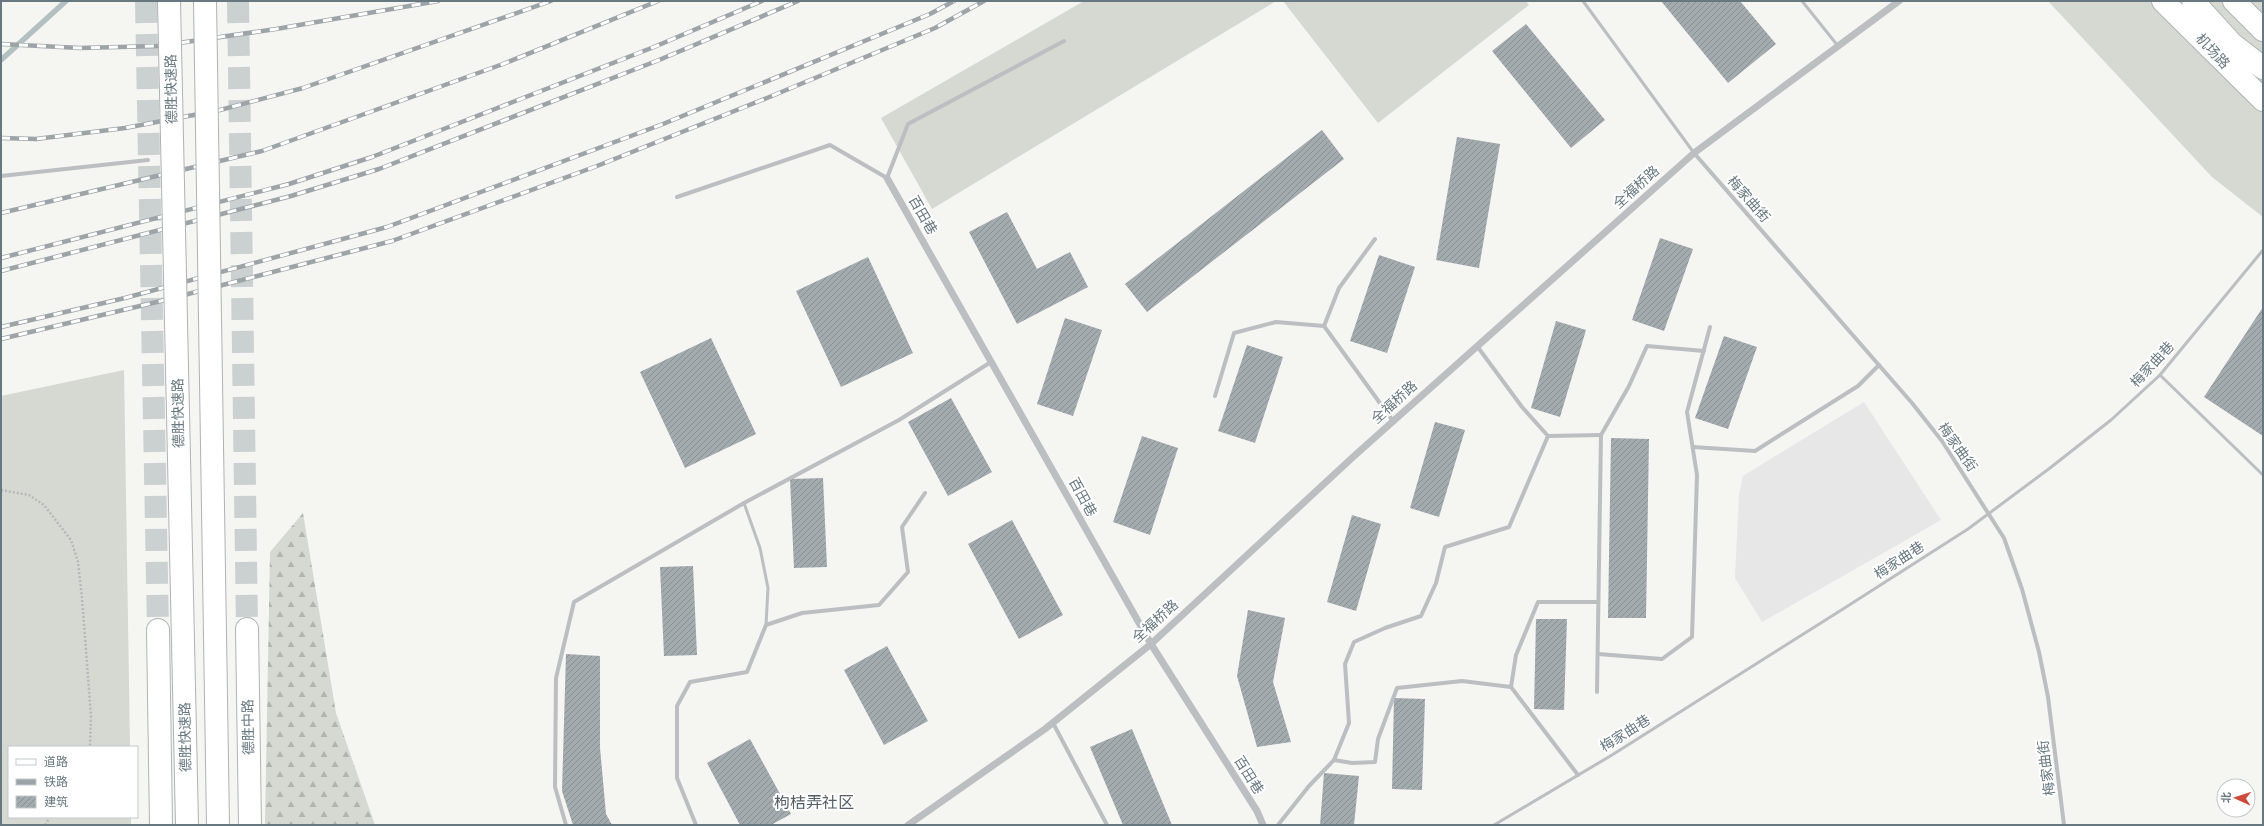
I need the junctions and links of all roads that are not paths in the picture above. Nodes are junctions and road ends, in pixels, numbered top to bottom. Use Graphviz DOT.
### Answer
graph roads {
  1 [pos="169,1"];
  2 [pos="205,1"];
  3 [pos="1583,1"];
  4 [pos="1802,1"];
  5 [pos="1899,1"];
  6 [pos="2163,1"];
  7 [pos="2193,1"];
  8 [pos="2234,1"];
  9 [pos="2263,30"];
  10 [pos="1064,41"];
  11 [pos="1839,47"];
  12 [pos="2263,68"];
  13 [pos="2263,100"];
  14 [pos="1694,153"];
  15 [pos="148,160"];
  16 [pos="1,176"];
  17 [pos="887,178"];
  18 [pos="678,196"];
  19 [pos="1375,239"];
  20 [pos="2263,250"];
  21 [pos="1324,326"];
  22 [pos="1710,328"];
  23 [pos="1477,346"];
  24 [pos="1704,350"];
  25 [pos="991,362"];
  26 [pos="1879,365"];
  27 [pos="2160,375"];
  28 [pos="1215,396"];
  29 [pos="1393,421"];
  30 [pos="1600,434"];
  31 [pos="1548,436"];
  32 [pos="1693,447"];
  33 [pos="2263,475"];
  34 [pos="925,493"];
  35 [pos="744,503"];
  36 [pos="1989,513"];
  37 [pos="1598,602"];
  38 [pos="766,625"];
  39 [pos="247,628"];
  40 [pos="158,630"];
  41 [pos="1151,644"];
  42 [pos="1598,654"];
  43 [pos="1512,687"];
  44 [pos="1597,692"];
  45 [pos="1053,723"];
  46 [pos="1334,760"];
  47 [pos="1578,775"];
  48 [pos="918,822"];
  49 [pos="161,825"];
  50 [pos="187,825"];
  51 [pos="218,825"];
  52 [pos="250,825"];
  53 [pos="566,825"];
  54 [pos="696,825"];
  55 [pos="908,825"];
  56 [pos="1107,825"];
  57 [pos="1263,825"];
  58 [pos="1278,825"];
  59 [pos="1494,825"];
  60 [pos="2064,825"];
  1 -- 50 [label="main road, 德胜快速路, bridge"];
  2 -- 51 [label="main road, bridge"];
  3 -- 14 [label="lane"];
  4 -- 11 [label="lane"];
  5 -- 11 [label="street, 全福桥路"];
  6 -- 13 [label="main road, 机场路"];
  7 -- 12 [label="main road, 机场路"];
  8 -- 9 [label="main road"];
  10 -- 17 [label="street"];
  11 -- 14 [label="street, 全福桥路"];
  14 -- 23 [label="street, 全福桥路"];
  14 -- 26 [label="street, 梅家曲街"];
  15 -- 16 [label="street"];
  17 -- 18 [label="street"];
  17 -- 25 [label="street, 百田巷"];
  19 -- 21 [label="street"];
  20 -- 27 [label="lane, 梅家曲巷"];
  21 -- 28 [label="street"];
  21 -- 29 [label="street"];
  22 -- 24 [label="street"];
  23 -- 29 [label="street, 全福桥路"];
  23 -- 31 [label="street"];
  24 -- 30 [label="street"];
  24 -- 32 [label="street"];
  25 -- 35 [label="street"];
  25 -- 41 [label="street, 百田巷"];
  26 -- 32 [label="street"];
  26 -- 36 [label="street, 梅家曲街"];
  27 -- 33 [label="lane"];
  27 -- 36 [label="lane, 梅家曲巷"];
  29 -- 41 [label="street, 全福桥路"];
  30 -- 31 [label="street"];
  30 -- 37 [label="street"];
  31 -- 46 [label="street"];
  32 -- 42 [label="street"];
  34 -- 38 [label="street"];
  35 -- 38 [label="lane"];
  35 -- 53 [label="street"];
  36 -- 47 [label="lane, 梅家曲巷"];
  36 -- 60 [label="street, 梅家曲街"];
  37 -- 42 [label="street"];
  37 -- 43 [label="street"];
  38 -- 54 [label="street"];
  39 -- 52 [label="main road, 德胜中路"];
  40 -- 49 [label="main road"];
  41 -- 45 [label="street, 全福桥路"];
  41 -- 57 [label="street, 百田巷"];
  42 -- 44 [label="street"];
  43 -- 46 [label="street"];
  43 -- 47 [label="street"];
  45 -- 48 [label="street, 全福桥路"];
  45 -- 56 [label="street"];
  46 -- 58 [label="street"];
  47 -- 59 [label="lane, 梅家曲巷"];
  48 -- 55 [label="street, 全福桥路"];
}
